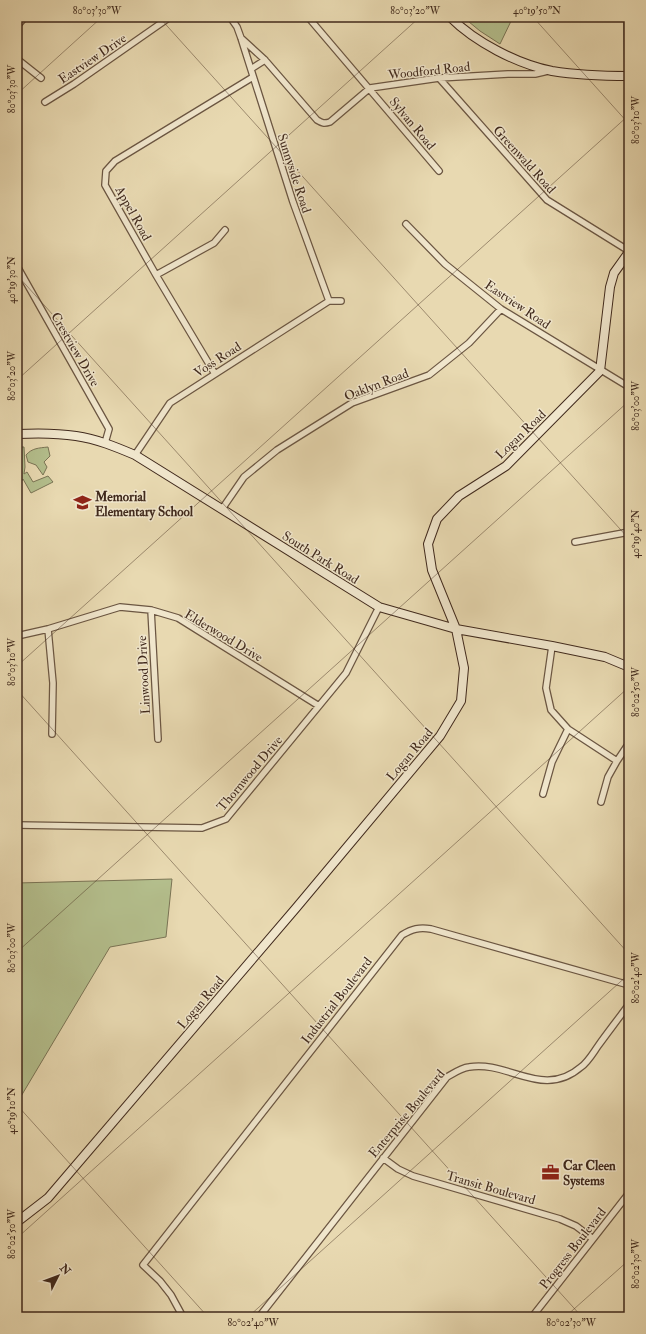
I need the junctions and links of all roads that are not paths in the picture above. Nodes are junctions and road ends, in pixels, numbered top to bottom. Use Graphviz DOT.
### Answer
graph roads {
  1 [pos="25,17"];
  2 [pos="170,17"];
  3 [pos="230,17"];
  4 [pos="308,17"];
  5 [pos="450,17"];
  6 [pos="17,26"];
  7 [pos="241,38"];
  8 [pos="17,59"];
  9 [pos="265,60"];
  10 [pos="251,69"];
  11 [pos="551,70"];
  12 [pos="629,76"];
  13 [pos="253,77"];
  14 [pos="41,78"];
  15 [pos="439,78"];
  16 [pos="370,88"];
  17 [pos="45,102"];
  18 [pos="439,171"];
  19 [pos="406,224"];
  20 [pos="224,230"];
  21 [pos="629,251"];
  22 [pos="17,266"];
  23 [pos="156,276"];
  24 [pos="328,301"];
  25 [pos="341,302"];
  26 [pos="501,309"];
  27 [pos="600,371"];
  28 [pos="215,374"];
  29 [pos="629,388"];
  30 [pos="17,434"];
  31 [pos="105,443"];
  32 [pos="135,455"];
  33 [pos="222,509"];
  34 [pos="629,532"];
  35 [pos="575,542"];
  36 [pos="379,608"];
  37 [pos="151,610"];
  38 [pos="48,629"];
  39 [pos="456,629"];
  40 [pos="17,636"];
  41 [pos="552,646"];
  42 [pos="629,666"];
  43 [pos="319,706"];
  44 [pos="568,729"];
  45 [pos="52,734"];
  46 [pos="158,739"];
  47 [pos="629,743"];
  48 [pos="617,760"];
  49 [pos="543,794"];
  50 [pos="601,802"];
  51 [pos="17,825"];
  52 [pos="629,984"];
  53 [pos="629,1004"];
  54 [pos="383,1158"];
  55 [pos="629,1193"];
  56 [pos="17,1222"];
  57 [pos="593,1239"];
  58 [pos="183,1317"];
  59 [pos="258,1317"];
  60 [pos="532,1317"];
  1 -- 6 [label="street"];
  2 -- 17 [label="street, Eastview Drive"];
  3 -- 7 [label="street"];
  4 -- 16 [label="street, Sylvan Road"];
  5 -- 11 [label="street"];
  7 -- 9 [label="street"];
  7 -- 10 [label="street, Sunnyside Road"];
  8 -- 14 [label="street"];
  9 -- 10 [label="street"];
  9 -- 16 [label="street"];
  10 -- 13 [label="street, Sunnyside Road"];
  11 -- 12 [label="street"];
  11 -- 15 [label="street, Woodford Road"];
  13 -- 23 [label="street, Appel Road"];
  13 -- 24 [label="street, Sunnyside Road"];
  15 -- 16 [label="street, Woodford Road"];
  15 -- 21 [label="street, Greenwald Road"];
  16 -- 18 [label="street, Sylvan Road"];
  19 -- 26 [label="street, Eastview Road"];
  20 -- 23 [label="street"];
  21 -- 27 [label="street"];
  22 -- 31 [label="street, Crestview Drive"];
  23 -- 28 [label="street, Appel Road"];
  24 -- 25 [label="street"];
  24 -- 28 [label="street, Voss Road"];
  26 -- 27 [label="street, Eastview Road"];
  26 -- 33 [label="street, Oaklyn Road"];
  27 -- 29 [label="street, Eastview Road"];
  27 -- 39 [label="street, Logan Road"];
  28 -- 32 [label="street, Voss Road"];
  30 -- 31 [label="street, South Park Road"];
  31 -- 32 [label="street, South Park Road"];
  32 -- 33 [label="street, South Park Road"];
  33 -- 36 [label="street, South Park Road"];
  34 -- 35 [label="street"];
  36 -- 39 [label="street, South Park Road"];
  36 -- 43 [label="street, Thornwood Drive"];
  37 -- 38 [label="street, Elderwood Drive"];
  37 -- 43 [label="street, Elderwood Drive"];
  37 -- 46 [label="street, Linwood Drive"];
  38 -- 40 [label="street, Elderwood Drive"];
  38 -- 45 [label="street"];
  39 -- 41 [label="street, South Park Road"];
  39 -- 56 [label="street, Logan Road"];
  41 -- 42 [label="street, South Park Road"];
  41 -- 44 [label="street"];
  43 -- 51 [label="street, Thornwood Drive"];
  44 -- 48 [label="street"];
  44 -- 49 [label="street"];
  47 -- 48 [label="street"];
  48 -- 50 [label="street"];
  52 -- 58 [label="street, Industrial Boulevard"];
  53 -- 54 [label="street, Enterprise Boulevard"];
  54 -- 57 [label="street, Transit Boulevard"];
  54 -- 59 [label="street, Enterprise Boulevard"];
  55 -- 57 [label="street, Progress Boulevard"];
  57 -- 60 [label="street, Progress Boulevard"];
}
